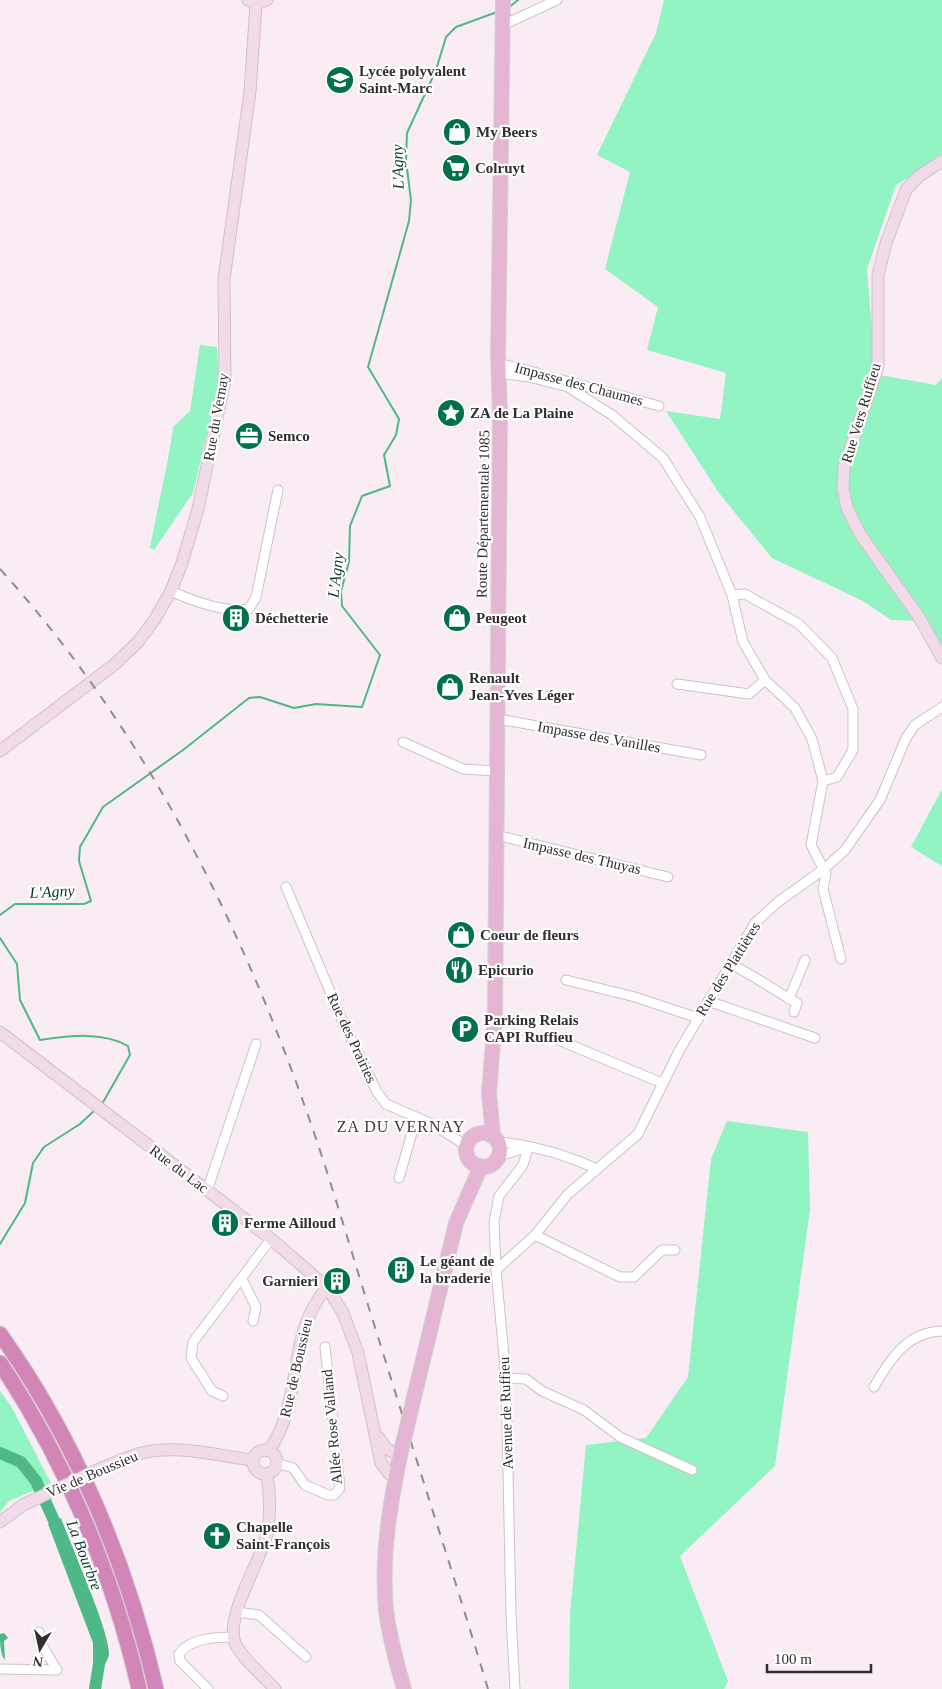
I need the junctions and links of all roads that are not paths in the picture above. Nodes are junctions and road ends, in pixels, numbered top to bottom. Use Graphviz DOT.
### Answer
graph roads {
  1 [pos="557,0"];
  2 [pos="257,1"];
  3 [pos="503,2"];
  4 [pos="503,22"];
  5 [pos="942,161"];
  6 [pos="499,370"];
  7 [pos="659,406"];
  8 [pos="278,490"];
  9 [pos="171,591"];
  10 [pos="732,596"];
  11 [pos="942,658"];
  12 [pos="765,680"];
  13 [pos="677,684"];
  14 [pos="942,707"];
  15 [pos="498,718"];
  16 [pos="403,742"];
  17 [pos="0,751"];
  18 [pos="701,755"];
  19 [pos="496,772"];
  20 [pos="823,781"];
  21 [pos="496,836"];
  22 [pos="824,869"];
  23 [pos="668,876"];
  24 [pos="286,887"];
  25 [pos="841,959"];
  26 [pos="805,960"];
  27 [pos="730,964"];
  28 [pos="566,980"];
  29 [pos="789,999"];
  30 [pos="708,1001"];
  31 [pos="794,1012"];
  32 [pos="698,1018"];
  33 [pos="0,1032"];
  34 [pos="815,1038"];
  35 [pos="556,1039"];
  36 [pos="256,1044"];
  37 [pos="662,1083"];
  38 [pos="416,1118"];
  39 [pos="492,1142"];
  40 [pos="467,1146"];
  41 [pos="528,1148"];
  42 [pos="476,1164"];
  43 [pos="597,1169"];
  44 [pos="399,1178"];
  45 [pos="207,1191"];
  46 [pos="535,1235"];
  47 [pos="271,1239"];
  48 [pos="675,1250"];
  49 [pos="496,1270"];
  50 [pos="242,1279"];
  51 [pos="327,1287"];
  52 [pos="253,1321"];
  53 [pos="942,1331"];
  54 [pos="0,1334"];
  55 [pos="325,1347"];
  56 [pos="0,1363"];
  57 [pos="506,1378"];
  58 [pos="874,1387"];
  59 [pos="223,1396"];
  60 [pos="376,1435"];
  61 [pos="269,1451"];
  62 [pos="400,1453"];
  63 [pos="253,1460"];
  64 [pos="276,1463"];
  65 [pos="692,1470"];
  66 [pos="267,1474"];
  67 [pos="395,1478"];
  68 [pos="0,1522"];
  69 [pos="237,1612"];
  70 [pos="39,1632"];
  71 [pos="234,1637"];
  72 [pos="306,1657"];
  73 [pos="0,1670"];
  74 [pos="207,1688"];
  75 [pos="139,1689"];
  76 [pos="156,1689"];
  77 [pos="275,1689"];
  78 [pos="404,1689"];
  79 [pos="515,1689"];
  1 -- 4 [label="street"];
  2 -- 9 [label="street, Rue du Vernay"];
  3 -- 4 [label="main road, Route Départementale 1085"];
  4 -- 6 [label="main road, Route Départementale 1085"];
  5 -- 11 [label="street, Rue Vers Ruffieu"];
  6 -- 7 [label="street, Impasse des Chaumes"];
  6 -- 10 [label="street"];
  6 -- 15 [label="main road, Route Départementale 1085"];
  8 -- 9 [label="street"];
  9 -- 17 [label="street, Rue du Vernay"];
  10 -- 12 [label="street"];
  10 -- 20 [label="street"];
  12 -- 13 [label="street"];
  12 -- 20 [label="street"];
  14 -- 22 [label="street, Rue des Plattières"];
  15 -- 18 [label="street, Impasse des Vanilles"];
  15 -- 19 [label="main road, Route Départementale 1085"];
  16 -- 19 [label="street"];
  19 -- 21 [label="main road, Route Départementale 1085"];
  20 -- 22 [label="street"];
  21 -- 23 [label="street, Impasse des Thuyas"];
  21 -- 39 [label="main road, Route Départementale 1085"];
  22 -- 25 [label="street"];
  22 -- 27 [label="street, Rue des Plattières"];
  24 -- 38 [label="street, Rue des Prairies"];
  26 -- 29 [label="street"];
  27 -- 29 [label="street"];
  27 -- 30 [label="street, Rue des Plattières"];
  28 -- 32 [label="street"];
  29 -- 31 [label="street"];
  30 -- 32 [label="street, Rue des Plattières"];
  30 -- 34 [label="street"];
  32 -- 37 [label="street, Rue des Plattières"];
  33 -- 45 [label="street, Rue du Lac"];
  35 -- 37 [label="street"];
  36 -- 45 [label="street"];
  37 -- 43 [label="street, Rue des Plattières"];
  38 -- 40 [label="street, Rue des Prairies"];
  38 -- 44 [label="street"];
  39 -- 40 [label="main road"];
  39 -- 41 [label="street"];
  39 -- 41 [label="street"];
  39 -- 42 [label="main road"];
  40 -- 42 [label="main road"];
  41 -- 43 [label="street"];
  41 -- 49 [label="street, Avenue de Ruffieu"];
  42 -- 62 [label="main road, bridge"];
  43 -- 46 [label="street, Rue des Plattières"];
  45 -- 47 [label="street, Rue du Lac"];
  46 -- 48 [label="street"];
  46 -- 49 [label="street, Rue des Plattières"];
  47 -- 50 [label="street"];
  47 -- 51 [label="street, Rue du Lac"];
  49 -- 57 [label="street, Avenue de Ruffieu"];
  50 -- 52 [label="street"];
  50 -- 59 [label="street"];
  51 -- 60 [label="street, Rue du Lac"];
  51 -- 61 [label="street, Rue de Boussieu"];
  53 -- 58 [label="street"];
  54 -- 76 [label="highway"];
  55 -- 64 [label="street, Allée Rose Valland"];
  56 -- 75 [label="highway"];
  57 -- 65 [label="street"];
  57 -- 79 [label="street, Avenue de Ruffieu"];
  60 -- 62 [label="street"];
  60 -- 67 [label="street, Rue du Lac"];
  61 -- 63 [label="street"];
  61 -- 64 [label="street"];
  62 -- 67 [label="main road"];
  63 -- 66 [label="street"];
  63 -- 68 [label="street, Vie de Boussieu, bridge"];
  64 -- 66 [label="street"];
  66 -- 69 [label="street"];
  67 -- 78 [label="main road"];
  69 -- 71 [label="street"];
  69 -- 72 [label="street"];
  70 -- 73 [label="street"];
  71 -- 74 [label="street"];
  71 -- 77 [label="street"];
}
